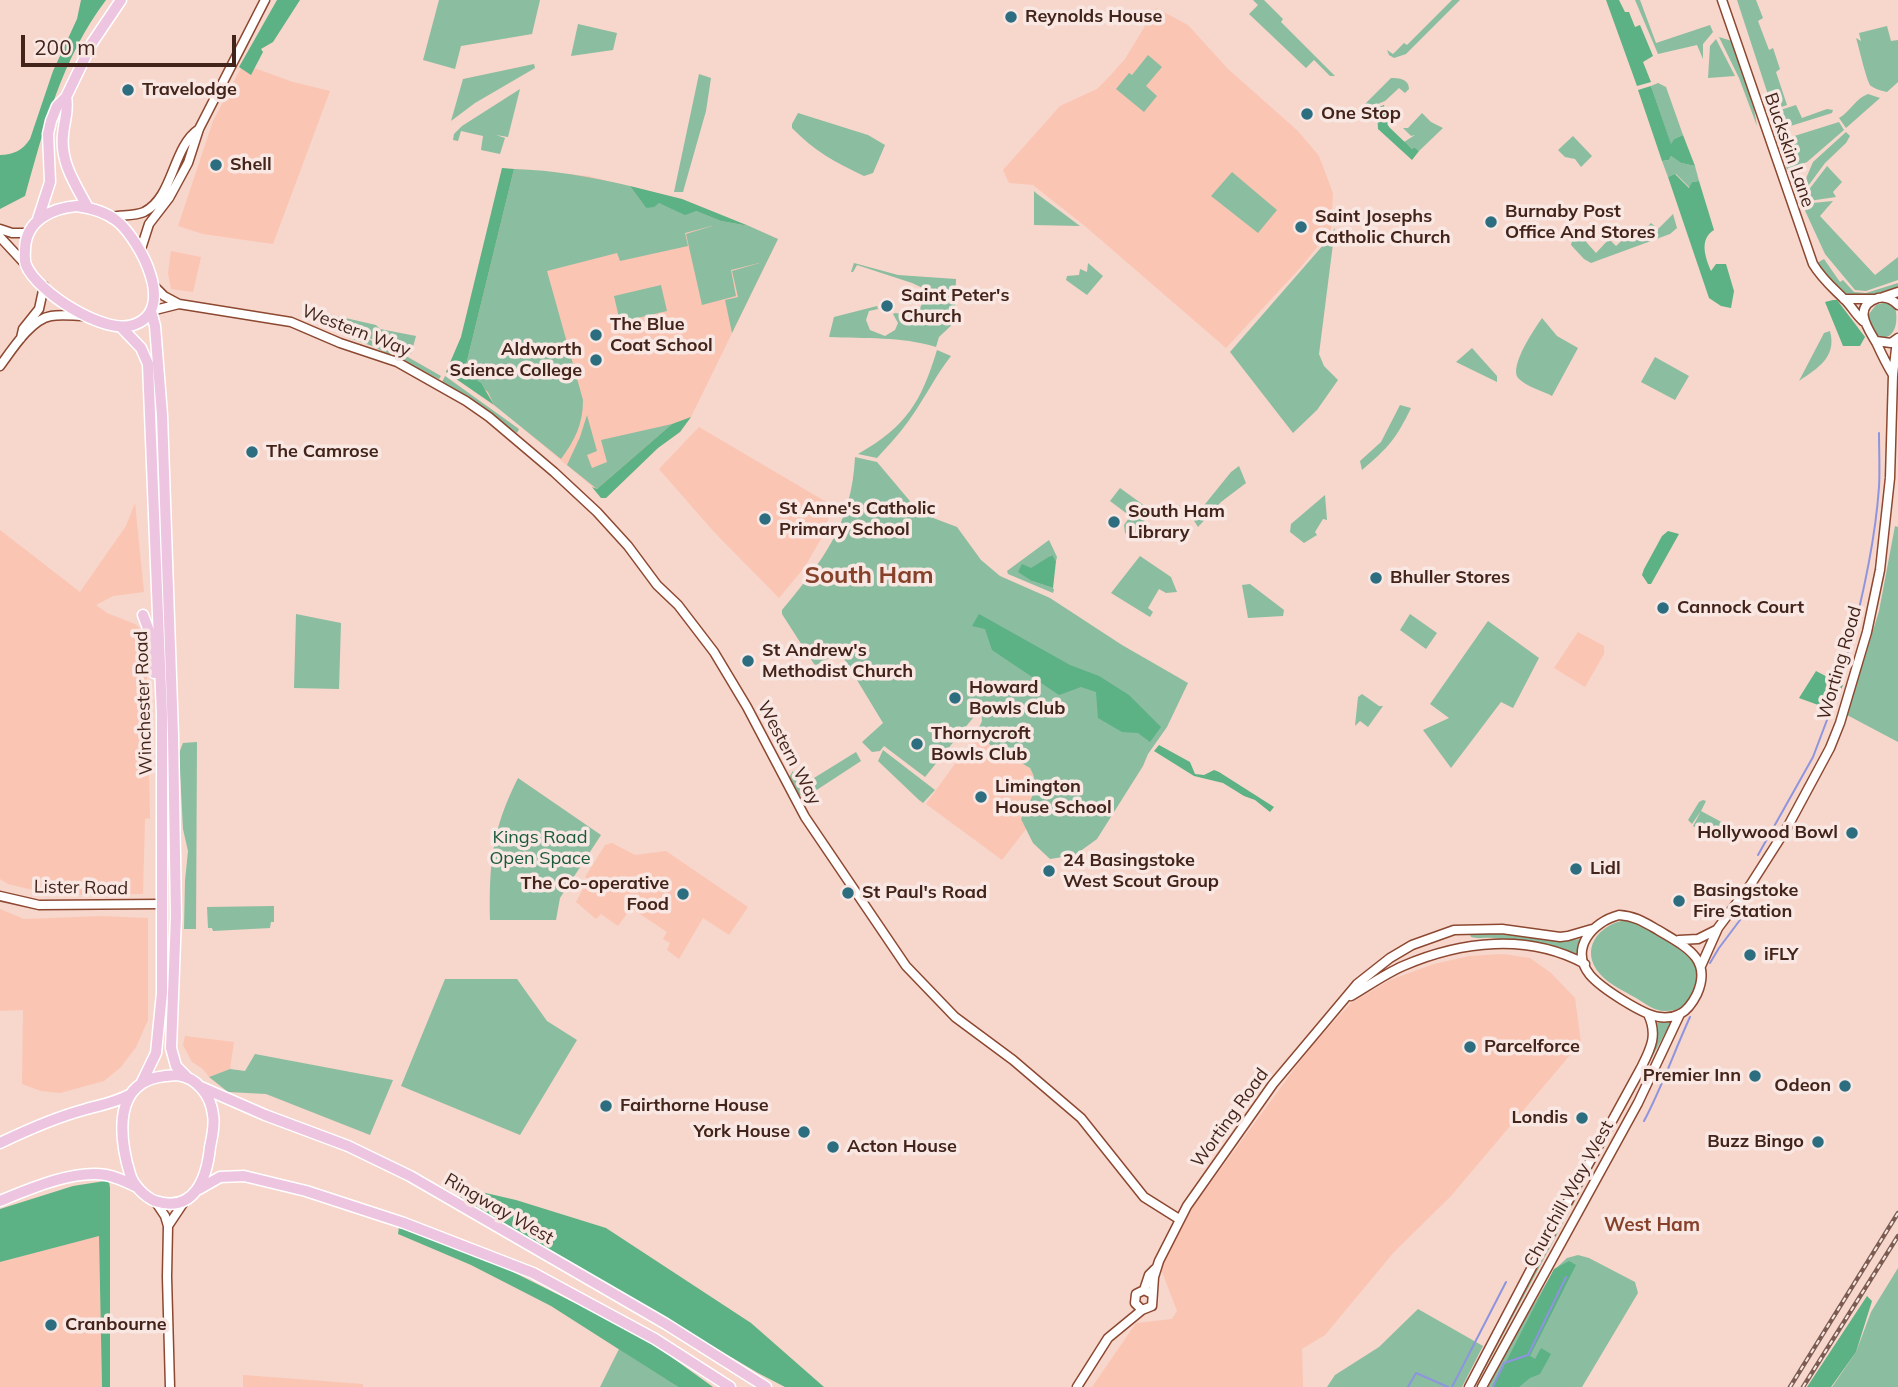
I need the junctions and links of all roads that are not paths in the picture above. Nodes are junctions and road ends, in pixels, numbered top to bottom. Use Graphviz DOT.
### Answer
graph roads {
  1 [pos="121,0"];
  2 [pos="1722,0"];
  3 [pos="265,3"];
  4 [pos="66,97"];
  5 [pos="199,129"];
  6 [pos="189,136"];
  7 [pos="194,151"];
  8 [pos="190,160"];
  9 [pos="177,162"];
  10 [pos="88,208"];
  11 [pos="111,217"];
  12 [pos="38,219"];
  13 [pos="0,229"];
  14 [pos="28,233"];
  15 [pos="0,237"];
  16 [pos="141,249"];
  17 [pos="26,265"];
  18 [pos="152,284"];
  19 [pos="44,286"];
  20 [pos="1898,292"];
  21 [pos="1844,299"];
  22 [pos="1877,299"];
  23 [pos="178,304"];
  24 [pos="1898,305"];
  25 [pos="151,312"];
  26 [pos="85,316"];
  27 [pos="1863,321"];
  28 [pos="121,327"];
  29 [pos="20,338"];
  30 [pos="1897,339"];
  31 [pos="1876,341"];
  32 [pos="0,366"];
  33 [pos="1893,375"];
  34 [pos="143,615"];
  35 [pos="162,715"];
  36 [pos="0,896"];
  37 [pos="162,904"];
  38 [pos="1718,928"];
  39 [pos="1592,929"];
  40 [pos="1676,940"];
  41 [pos="1585,964"];
  42 [pos="1701,966"];
  43 [pos="1344,1000"];
  44 [pos="1648,1014"];
  45 [pos="1680,1014"];
  46 [pos="186,1076"];
  47 [pos="141,1084"];
  48 [pos="201,1087"];
  49 [pos="131,1094"];
  50 [pos="0,1143"];
  51 [pos="137,1187"];
  52 [pos="199,1189"];
  53 [pos="187,1198"];
  54 [pos="155,1200"];
  55 [pos="0,1201"];
  56 [pos="1179,1219"];
  57 [pos="169,1226"];
  58 [pos="1148,1292"];
  59 [pos="1135,1303"];
  60 [pos="1142,1310"];
  61 [pos="1117,1330"];
  62 [pos="747,1374"];
  63 [pos="170,1387"];
  64 [pos="730,1387"];
  65 [pos="766,1387"];
  66 [pos="774,1387"];
  67 [pos="1076,1387"];
  68 [pos="1469,1387"];
  69 [pos="1482,1387"];
  1 -- 4 [label="main road"];
  2 -- 21 [label="street, Buckskin Lane"];
  3 -- 5 [label="street"];
  4 -- 10 [label="main road"];
  4 -- 12 [label="main road"];
  5 -- 6 [label="street"];
  5 -- 7 [label="street"];
  6 -- 7 [label="street"];
  6 -- 9 [label="street"];
  7 -- 8 [label="street"];
  8 -- 9 [label="street"];
  8 -- 16 [label="street"];
  9 -- 11 [label="street"];
  10 -- 11 [label="main road"];
  10 -- 12 [label="main road"];
  11 -- 16 [label="main road"];
  12 -- 14 [label="main road"];
  13 -- 14 [label="street"];
  14 -- 17 [label="main road"];
  15 -- 17 [label="street"];
  16 -- 18 [label="main road"];
  17 -- 19 [label="main road"];
  18 -- 23 [label="street, Western Way"];
  18 -- 25 [label="main road"];
  19 -- 26 [label="main road"];
  19 -- 29 [label="street"];
  20 -- 22 [label="street"];
  21 -- 22 [label="street"];
  21 -- 27 [label="street, Buckskin Lane"];
  22 -- 24 [label="street"];
  22 -- 27 [label="street"];
  23 -- 25 [label="street, Western Way"];
  23 -- 56 [label="street, Western Way"];
  25 -- 28 [label="main road"];
  25 -- 46 [label="main road, Winchester Road"];
  26 -- 28 [label="main road"];
  26 -- 29 [label="street"];
  27 -- 31 [label="street, Buckskin Lane"];
  28 -- 35 [label="main road, Winchester Road"];
  29 -- 32 [label="street"];
  30 -- 31 [label="street"];
  30 -- 33 [label="street, Worting Road"];
  31 -- 33 [label="street, Worting Road"];
  33 -- 38 [label="street, Worting Road"];
  34 -- 35 [label="main road"];
  35 -- 37 [label="main road, Winchester Road"];
  36 -- 37 [label="street, Lister Road"];
  37 -- 47 [label="main road, Winchester Road"];
  38 -- 40 [label="street"];
  38 -- 42 [label="street, Worting Road"];
  39 -- 40 [label="street"];
  39 -- 41 [label="street"];
  39 -- 43 [label="street, Worting Road"];
  40 -- 42 [label="street"];
  41 -- 43 [label="street, Worting Road"];
  41 -- 44 [label="street"];
  42 -- 45 [label="street"];
  43 -- 56 [label="street, Worting Road"];
  44 -- 45 [label="street"];
  44 -- 68 [label="street, Churchill Way West"];
  45 -- 69 [label="street, Churchill Way West"];
  46 -- 47 [label="main road"];
  46 -- 48 [label="main road"];
  47 -- 49 [label="main road"];
  48 -- 52 [label="main road"];
  48 -- 62 [label="main road, Ringway West"];
  49 -- 50 [label="main road"];
  49 -- 51 [label="main road"];
  51 -- 54 [label="main road"];
  51 -- 55 [label="main road"];
  52 -- 53 [label="main road"];
  52 -- 64 [label="main road"];
  53 -- 54 [label="main road"];
  53 -- 57 [label="street"];
  54 -- 57 [label="street"];
  56 -- 58 [label="street, Worting Road"];
  57 -- 63 [label="street"];
  58 -- 59 [label="street"];
  58 -- 60 [label="street"];
  59 -- 60 [label="street"];
  59 -- 61 [label="street"];
  60 -- 61 [label="street"];
  61 -- 67 [label="street"];
  62 -- 65 [label="main road, Ringway West"];
  62 -- 66 [label="main road"];
}
